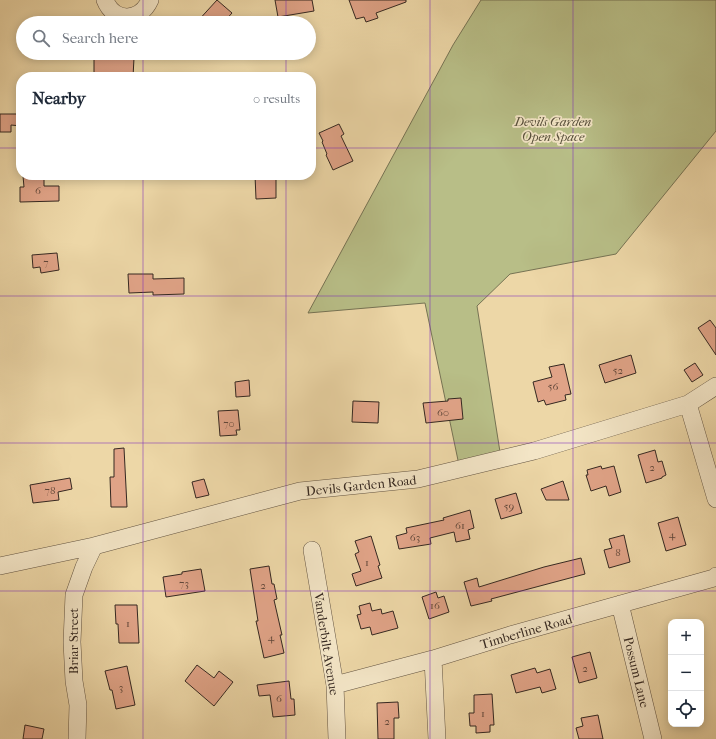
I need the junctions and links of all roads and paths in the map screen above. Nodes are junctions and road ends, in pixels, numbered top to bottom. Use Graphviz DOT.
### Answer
graph roads {
  1 [pos="105,0"];
  2 [pos="150,0"];
  3 [pos="121,16"];
  4 [pos="134,16"];
  5 [pos="716,386"];
  6 [pos="688,404"];
  7 [pos="716,499"];
  8 [pos="94,546"];
  9 [pos="312,550"];
  10 [pos="0,566"];
  11 [pos="716,576"];
  12 [pos="620,604"];
  13 [pos="433,659"];
  14 [pos="335,685"];
  15 [pos="77,739"];
  16 [pos="337,739"];
  17 [pos="437,739"];
  18 [pos="653,739"];
  1 -- 3 [label="street"];
  2 -- 4 [label="street"];
  5 -- 6 [label="street, Devils Garden Road"];
  6 -- 7 [label="street"];
  6 -- 8 [label="street, Devils Garden Road"];
  8 -- 10 [label="street, Devils Garden Road"];
  8 -- 15 [label="street, Briar Street"];
  9 -- 14 [label="street, Vanderbilt Avenue"];
  11 -- 12 [label="street, Timberline Road"];
  12 -- 13 [label="street, Timberline Road"];
  12 -- 18 [label="street, Possum Lane"];
  13 -- 14 [label="street, Timberline Road"];
  13 -- 17 [label="street"];
  14 -- 16 [label="street, Vanderbilt Avenue"];
}
